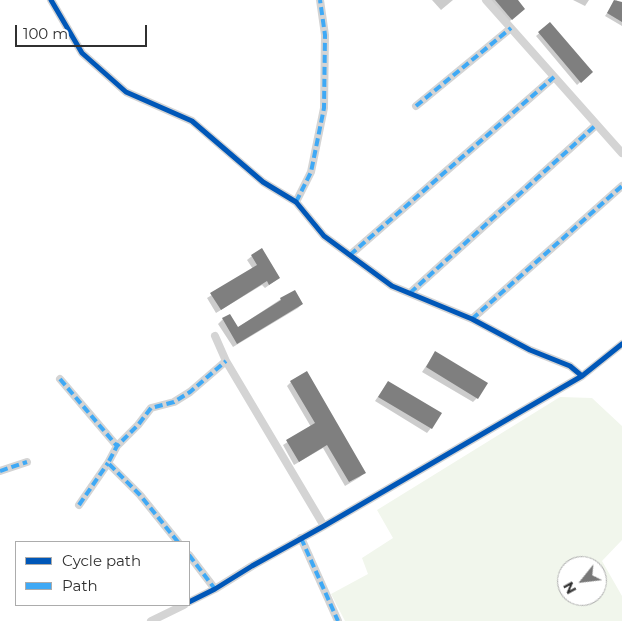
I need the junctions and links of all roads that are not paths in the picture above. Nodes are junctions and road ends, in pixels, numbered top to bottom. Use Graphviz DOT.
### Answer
graph roads {
  1 [pos="51,0"];
  2 [pos="320,0"];
  3 [pos="486,0"];
  4 [pos="512,28"];
  5 [pos="554,77"];
  6 [pos="416,106"];
  7 [pos="596,125"];
  8 [pos="622,153"];
  9 [pos="622,186"];
  10 [pos="296,202"];
  11 [pos="350,255"];
  12 [pos="410,293"];
  13 [pos="472,319"];
  14 [pos="215,336"];
  15 [pos="622,344"];
  16 [pos="226,361"];
  17 [pos="582,376"];
  18 [pos="60,379"];
  19 [pos="117,446"];
  20 [pos="27,462"];
  21 [pos="108,463"];
  22 [pos="0,471"];
  23 [pos="79,505"];
  24 [pos="324,526"];
  25 [pos="301,538"];
  26 [pos="177,541"];
  27 [pos="190,557"];
  28 [pos="215,589"];
  29 [pos="190,602"];
  30 [pos="182,606"];
  31 [pos="151,621"];
  32 [pos="338,621"];
  1 -- 10 [label="street"];
  2 -- 10 [label="street"];
  3 -- 4 [label="street"];
  4 -- 5 [label="street"];
  4 -- 6 [label="street"];
  5 -- 7 [label="street"];
  5 -- 11 [label="street"];
  7 -- 8 [label="street"];
  7 -- 12 [label="street"];
  9 -- 13 [label="street"];
  10 -- 11 [label="street"];
  11 -- 12 [label="street"];
  12 -- 13 [label="street"];
  13 -- 17 [label="street"];
  14 -- 16 [label="street"];
  15 -- 17 [label="street"];
  16 -- 19 [label="street"];
  16 -- 24 [label="street"];
  17 -- 24 [label="street"];
  18 -- 19 [label="street"];
  19 -- 21 [label="street"];
  20 -- 22 [label="street"];
  21 -- 23 [label="street"];
  21 -- 26 [label="street"];
  24 -- 25 [label="street"];
  25 -- 28 [label="street"];
  25 -- 32 [label="street"];
  27 -- 28 [label="street"];
  28 -- 29 [label="street"];
  30 -- 31 [label="street"];
}
